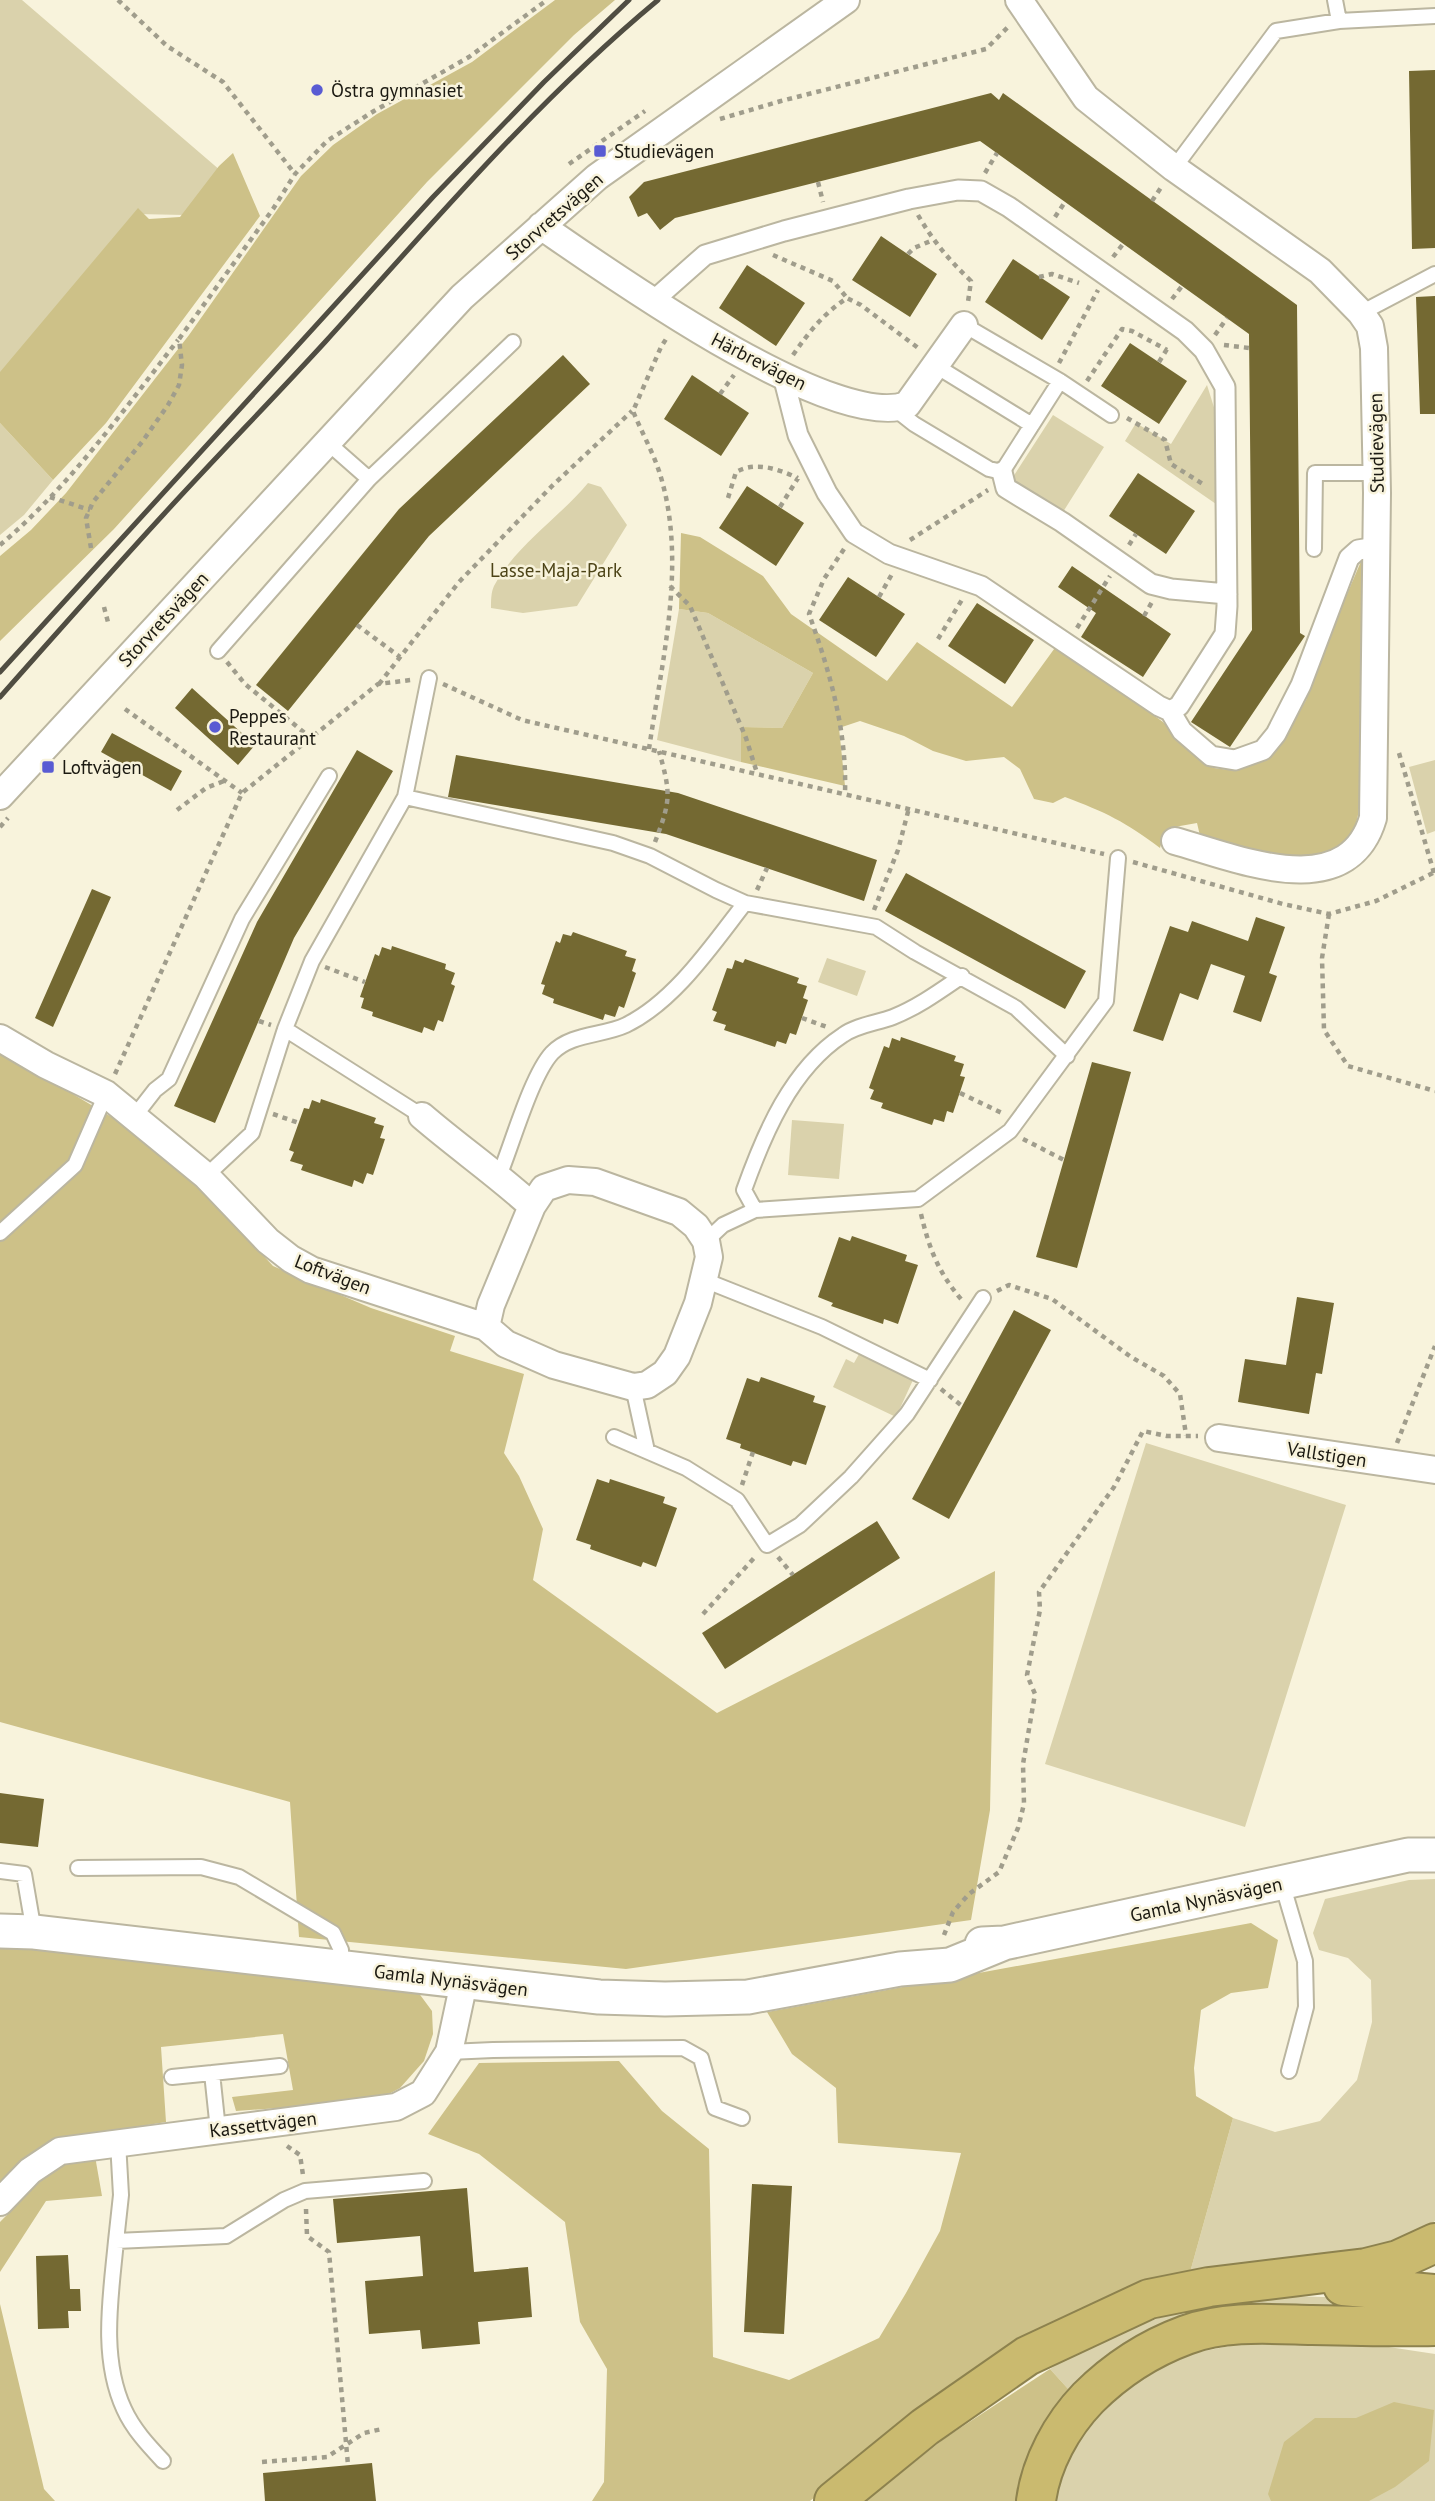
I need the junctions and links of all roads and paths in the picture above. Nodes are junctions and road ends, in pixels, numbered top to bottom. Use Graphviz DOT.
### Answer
graph roads {
  1 [pos="118,0"];
  2 [pos="547,0"];
  3 [pos="846,0"];
  4 [pos="1018,0"];
  5 [pos="1335,0"];
  6 [pos="1435,16"];
  7 [pos="1339,22"];
  8 [pos="295,174"];
  9 [pos="1170,174"];
  10 [pos="909,199"];
  11 [pos="1152,201"];
  12 [pos="541,226"];
  13 [pos="933,240"];
  14 [pos="743,243"];
  15 [pos="908,254"];
  16 [pos="1435,274"];
  17 [pos="1039,277"];
  18 [pos="1100,281"];
  19 [pos="847,298"];
  20 [pos="653,301"];
  21 [pos="1361,313"];
  22 [pos="679,319"];
  23 [pos="964,325"];
  24 [pos="179,339"];
  25 [pos="513,342"];
  26 [pos="1219,344"];
  27 [pos="1249,348"];
  28 [pos="1167,350"];
  29 [pos="936,366"];
  30 [pos="783,376"];
  31 [pos="1056,379"];
  32 [pos="1079,394"];
  33 [pos="895,409"];
  34 [pos="632,411"];
  35 [pos="1111,415"];
  36 [pos="1032,425"];
  37 [pos="327,442"];
  38 [pos="812,462"];
  39 [pos="1377,473"];
  40 [pos="1003,476"];
  41 [pos="798,478"];
  42 [pos="369,480"];
  43 [pos="50,497"];
  44 [pos="727,498"];
  45 [pos="1227,499"];
  46 [pos="780,507"];
  47 [pos="90,510"];
  48 [pos="854,533"];
  49 [pos="1136,534"];
  50 [pos="0,545"];
  51 [pos="1377,547"];
  52 [pos="91,548"];
  53 [pos="1314,549"];
  54 [pos="889,554"];
  55 [pos="1119,562"];
  56 [pos="972,582"];
  57 [pos="670,586"];
  58 [pos="1227,594"];
  59 [pos="104,607"];
  60 [pos="357,625"];
  61 [pos="109,626"];
  62 [pos="938,639"];
  63 [pos="1068,644"];
  64 [pos="218,651"];
  65 [pos="400,657"];
  66 [pos="429,678"];
  67 [pos="378,684"];
  68 [pos="125,709"];
  69 [pos="1170,711"];
  70 [pos="312,739"];
  71 [pos="1397,748"];
  72 [pos="649,749"];
  73 [pos="659,751"];
  74 [pos="757,774"];
  75 [pos="329,776"];
  76 [pos="225,781"];
  77 [pos="242,793"];
  78 [pos="845,793"];
  79 [pos="0,796"];
  80 [pos="405,797"];
  81 [pos="909,808"];
  82 [pos="177,810"];
  83 [pos="1175,841"];
  84 [pos="650,856"];
  85 [pos="1118,858"];
  86 [pos="1435,873"];
  87 [pos="745,903"];
  88 [pos="1329,914"];
  89 [pos="871,919"];
  90 [pos="312,961"];
  91 [pos="962,976"];
  92 [pos="365,982"];
  93 [pos="285,1030"];
  94 [pos="0,1038"];
  95 [pos="1067,1056"];
  96 [pos="1435,1091"];
  97 [pos="960,1093"];
  98 [pos="106,1094"];
  99 [pos="260,1109"];
  100 [pos="134,1116"];
  101 [pos="422,1116"];
  102 [pos="299,1123"];
  103 [pos="1014,1126"];
  104 [pos="1064,1160"];
  105 [pos="205,1176"];
  106 [pos="499,1176"];
  107 [pos="918,1199"];
  108 [pos="532,1206"];
  109 [pos="755,1210"];
  110 [pos="0,1233"];
  111 [pos="706,1241"];
  112 [pos="704,1280"];
  113 [pos="983,1298"];
  114 [pos="974,1313"];
  115 [pos="486,1327"];
  116 [pos="1435,1346"];
  117 [pos="930,1380"];
  118 [pos="634,1387"];
  119 [pos="962,1406"];
  120 [pos="1186,1435"];
  121 [pos="614,1437"];
  122 [pos="1219,1437"];
  123 [pos="647,1451"];
  124 [pos="753,1452"];
  125 [pos="1389,1463"];
  126 [pos="1435,1470"];
  127 [pos="737,1500"];
  128 [pos="767,1545"];
  129 [pos="793,1575"];
  130 [pos="703,1615"];
  131 [pos="1426,1849"];
  132 [pos="78,1868"];
  133 [pos="0,1871"];
  134 [pos="1282,1883"];
  135 [pos="0,1931"];
  136 [pos="34,1932"];
  137 [pos="957,1933"];
  138 [pos="944,1936"];
  139 [pos="931,1939"];
  140 [pos="341,1967"];
  141 [pos="464,1982"];
  142 [pos="449,2052"];
  143 [pos="280,2066"];
  144 [pos="1289,2071"];
  145 [pos="212,2073"];
  146 [pos="172,2077"];
  147 [pos="743,2118"];
  148 [pos="218,2130"];
  149 [pos="281,2141"];
  150 [pos="118,2143"];
  151 [pos="424,2182"];
  152 [pos="305,2191"];
  153 [pos="0,2202"];
  154 [pos="116,2241"];
  155 [pos="1435,2243"];
  156 [pos="1253,2283"];
  157 [pos="1435,2294"];
  158 [pos="1435,2326"];
  159 [pos="1393,2327"];
  160 [pos="1435,2337"];
  161 [pos="382,2430"];
  162 [pos="347,2444"];
  163 [pos="163,2461"];
  164 [pos="262,2462"];
  165 [pos="348,2465"];
  166 [pos="834,2501"];
  167 [pos="1035,2501"];
  1 -- 8 [label="path"];
  2 -- 8 [label="path"];
  3 -- 12 [label="street, Storvretsvägen"];
  4 -- 9 [label="street, Studievägen"];
  5 -- 7 [label="lane"];
  6 -- 7 [label="lane"];
  7 -- 9 [label="lane"];
  8 -- 24 [label="path"];
  9 -- 11 [label="path"];
  9 -- 21 [label="street, Studievägen"];
  10 -- 13 [label="path"];
  10 -- 14 [label="street"];
  10 -- 18 [label="street"];
  12 -- 20 [label="street, Härbrevägen"];
  12 -- 37 [label="street, Storvretsvägen"];
  13 -- 15 [label="path"];
  13 -- 23 [label="path"];
  14 -- 19 [label="path"];
  14 -- 20 [label="street"];
  16 -- 21 [label="lane"];
  17 -- 18 [label="path"];
  18 -- 31 [label="path"];
  18 -- 45 [label="street"];
  19 -- 29 [label="path"];
  19 -- 30 [label="path"];
  20 -- 22 [label="street, Härbrevägen"];
  21 -- 39 [label="street, Studievägen"];
  22 -- 30 [label="street, Härbrevägen"];
  22 -- 34 [label="path"];
  23 -- 29 [label="street"];
  23 -- 31 [label="lane"];
  24 -- 43 [label="path"];
  24 -- 47 [label="path"];
  25 -- 42 [label="lane"];
  26 -- 27 [label="path"];
  28 -- 32 [label="path"];
  29 -- 33 [label="street"];
  29 -- 36 [label="lane"];
  30 -- 33 [label="street, Härbrevägen"];
  30 -- 38 [label="street"];
  31 -- 32 [label="lane"];
  31 -- 36 [label="lane"];
  32 -- 35 [label="lane"];
  33 -- 40 [label="lane"];
  34 -- 57 [label="path"];
  34 -- 65 [label="path"];
  35 -- 45 [label="path"];
  36 -- 40 [label="lane"];
  37 -- 42 [label="lane"];
  37 -- 79 [label="street, Storvretsvägen"];
  38 -- 41 [label="path"];
  38 -- 48 [label="street"];
  39 -- 51 [label="street, Studievägen"];
  39 -- 53 [label="lane"];
  40 -- 54 [label="path"];
  40 -- 55 [label="street"];
  41 -- 44 [label="path"];
  41 -- 46 [label="path"];
  42 -- 64 [label="lane"];
  43 -- 47 [label="path"];
  43 -- 50 [label="path"];
  45 -- 58 [label="street"];
  47 -- 52 [label="path"];
  48 -- 54 [label="street"];
  48 -- 78 [label="path"];
  49 -- 55 [label="path"];
  51 -- 69 [label="street"];
  51 -- 83 [label="street, Studievägen"];
  54 -- 56 [label="street"];
  55 -- 58 [label="street"];
  55 -- 63 [label="path"];
  56 -- 62 [label="path"];
  56 -- 63 [label="street"];
  57 -- 72 [label="path"];
  57 -- 74 [label="path"];
  58 -- 69 [label="street"];
  59 -- 61 [label="path"];
  60 -- 65 [label="path"];
  63 -- 69 [label="street"];
  64 -- 70 [label="path"];
  65 -- 67 [label="path"];
  66 -- 67 [label="path"];
  66 -- 72 [label="path"];
  66 -- 80 [label="lane"];
  67 -- 70 [label="path"];
  68 -- 76 [label="path"];
  70 -- 77 [label="path"];
  71 -- 86 [label="path"];
  72 -- 73 [label="path"];
  73 -- 74 [label="path"];
  73 -- 84 [label="path"];
  74 -- 78 [label="path"];
  75 -- 100 [label="lane"];
  76 -- 77 [label="path"];
  76 -- 82 [label="path"];
  77 -- 98 [label="path"];
  78 -- 81 [label="path"];
  80 -- 84 [label="lane"];
  80 -- 90 [label="lane"];
  81 -- 85 [label="path"];
  81 -- 89 [label="path"];
  84 -- 87 [label="lane"];
  85 -- 88 [label="path"];
  85 -- 95 [label="lane"];
  86 -- 88 [label="path"];
  87 -- 91 [label="lane"];
  87 -- 106 [label="lane"];
  88 -- 96 [label="path"];
  90 -- 92 [label="path"];
  90 -- 93 [label="lane"];
  91 -- 95 [label="lane"];
  91 -- 109 [label="lane"];
  93 -- 99 [label="lane"];
  93 -- 101 [label="lane"];
  94 -- 98 [label="street, Loftvägen"];
  95 -- 103 [label="lane"];
  97 -- 103 [label="path"];
  98 -- 100 [label="street, Loftvägen"];
  98 -- 110 [label="lane"];
  99 -- 102 [label="path"];
  99 -- 105 [label="lane"];
  100 -- 105 [label="street, Loftvägen"];
  101 -- 106 [label="street"];
  103 -- 104 [label="path"];
  103 -- 107 [label="lane"];
  105 -- 115 [label="street, Loftvägen"];
  106 -- 108 [label="street"];
  107 -- 109 [label="lane"];
  107 -- 114 [label="path"];
  108 -- 111 [label="street"];
  108 -- 115 [label="street"];
  109 -- 111 [label="lane"];
  111 -- 112 [label="street"];
  112 -- 117 [label="lane"];
  112 -- 118 [label="street"];
  113 -- 114 [label="lane"];
  113 -- 120 [label="path"];
  114 -- 117 [label="lane"];
  115 -- 118 [label="street, Loftvägen"];
  116 -- 125 [label="path"];
  117 -- 119 [label="path"];
  117 -- 128 [label="lane"];
  118 -- 123 [label="lane"];
  120 -- 122 [label="path"];
  120 -- 138 [label="path"];
  121 -- 123 [label="lane"];
  122 -- 125 [label="street, Vallstigen"];
  123 -- 127 [label="lane"];
  124 -- 127 [label="path"];
  125 -- 126 [label="street, Vallstigen"];
  127 -- 128 [label="lane"];
  128 -- 129 [label="path"];
  128 -- 130 [label="path"];
  131 -- 134 [label="street, Gamla Nynäsvägen"];
  132 -- 140 [label="lane"];
  133 -- 136 [label="lane"];
  134 -- 141 [label="street, Gamla Nynäsvägen"];
  134 -- 144 [label="lane"];
  135 -- 136 [label="street, Gamla Nynäsvägen"];
  136 -- 140 [label="street, Gamla Nynäsvägen"];
  137 -- 138 [label="path"];
  138 -- 139 [label="path"];
  140 -- 141 [label="street, Gamla Nynäsvägen"];
  141 -- 142 [label="street, Kassettvägen"];
  142 -- 147 [label="lane"];
  142 -- 148 [label="street, Kassettvägen"];
  143 -- 145 [label="lane"];
  145 -- 146 [label="lane"];
  145 -- 148 [label="lane"];
  148 -- 150 [label="street, Kassettvägen"];
  149 -- 152 [label="path"];
  150 -- 153 [label="street, Kassettvägen"];
  150 -- 154 [label="lane"];
  151 -- 152 [label="lane"];
  152 -- 154 [label="lane"];
  152 -- 162 [label="path"];
  154 -- 163 [label="lane"];
  155 -- 156 [label="highway"];
  156 -- 157 [label="highway"];
  156 -- 166 [label="highway"];
  158 -- 159 [label="highway"];
  159 -- 160 [label="highway"];
  159 -- 167 [label="highway"];
  161 -- 162 [label="path"];
  162 -- 164 [label="path"];
  162 -- 165 [label="path"];
}
